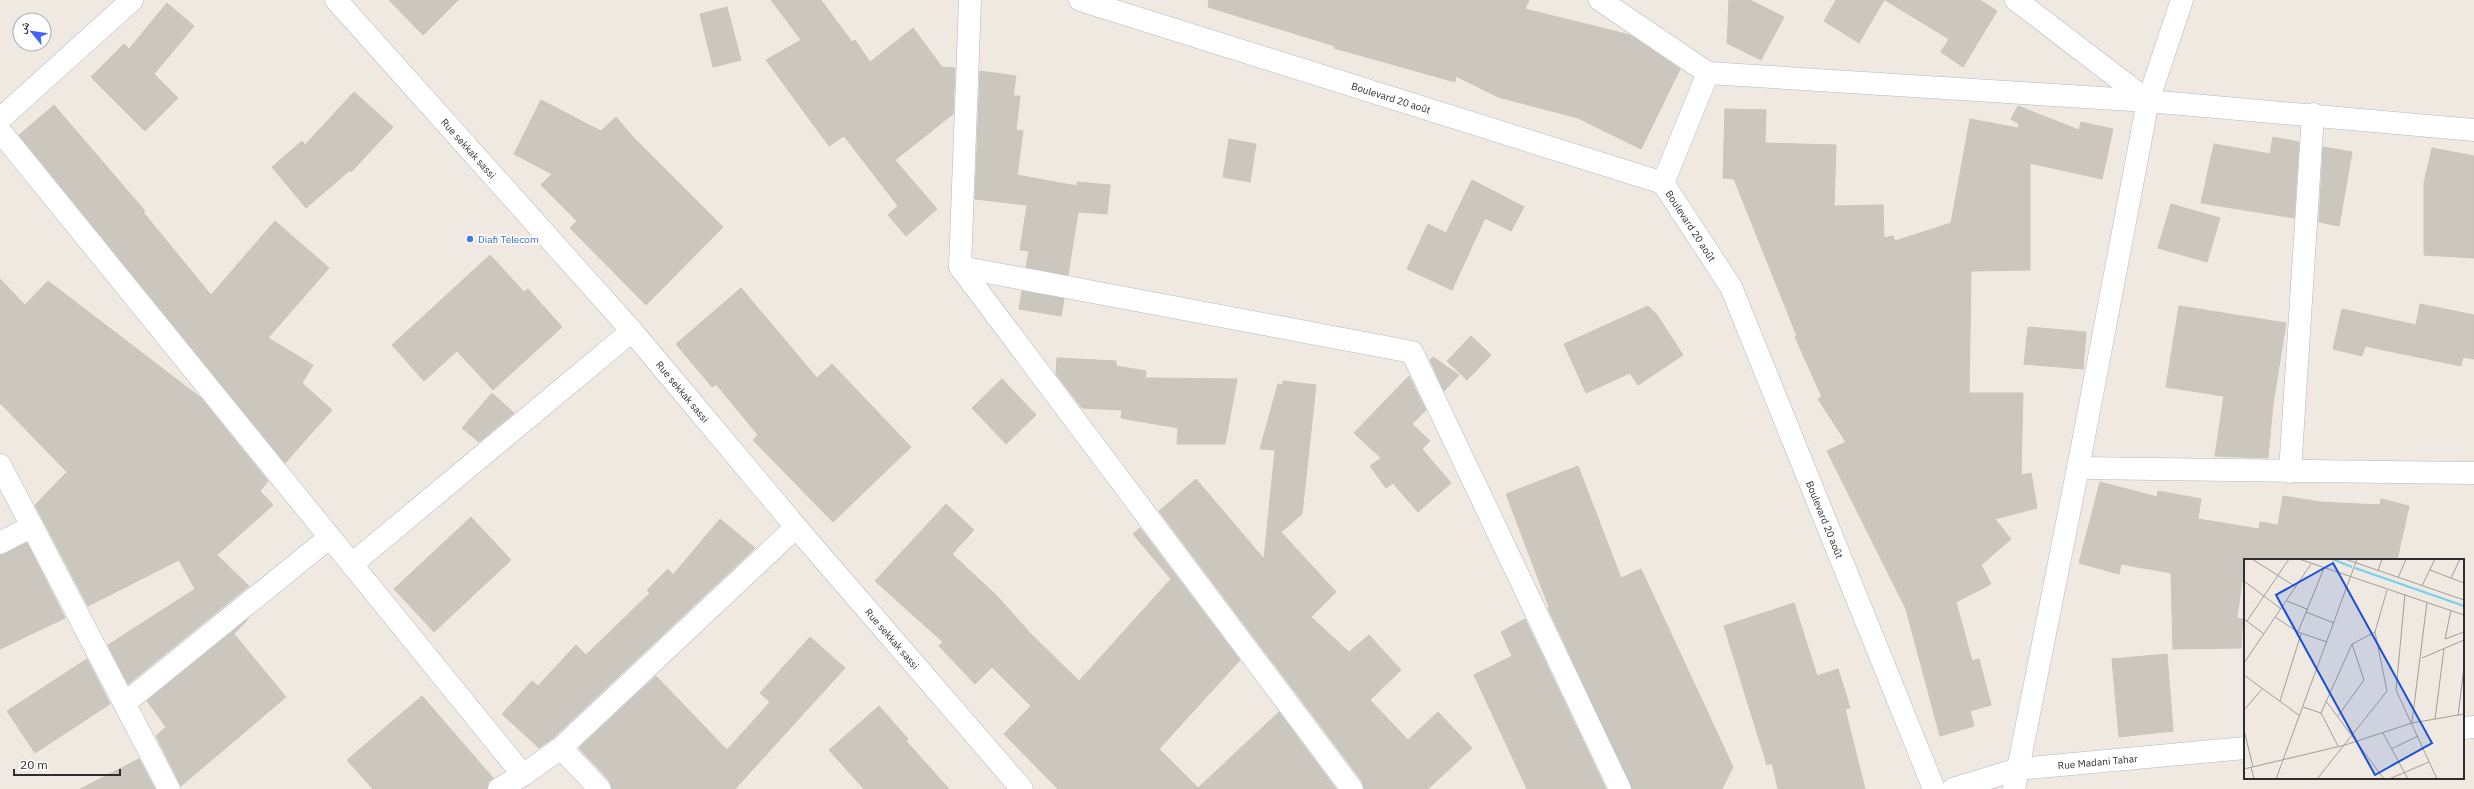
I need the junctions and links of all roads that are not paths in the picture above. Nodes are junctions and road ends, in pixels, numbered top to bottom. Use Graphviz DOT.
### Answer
graph roads {
  1 [pos="132,0"];
  2 [pos="336,0"];
  3 [pos="970,0"];
  4 [pos="1080,0"];
  5 [pos="1600,0"];
  6 [pos="2016,0"];
  7 [pos="2182,0"];
  8 [pos="1708,73"];
  9 [pos="2148,101"];
  10 [pos="2313,114"];
  11 [pos="0,119"];
  12 [pos="2474,130"];
  13 [pos="0,131"];
  14 [pos="1663,183"];
  15 [pos="960,267"];
  16 [pos="632,331"];
  17 [pos="0,465"];
  18 [pos="2078,468"];
  19 [pos="2290,472"];
  20 [pos="2474,473"];
  21 [pos="32,526"];
  22 [pos="796,527"];
  23 [pos="330,537"];
  24 [pos="0,543"];
  25 [pos="352,564"];
  26 [pos="125,704"];
  27 [pos="2474,727"];
  28 [pos="2464,728"];
  29 [pos="561,748"];
  30 [pos="2244,748"];
  31 [pos="523,775"];
  32 [pos="2016,779"];
  33 [pos="169,789"];
  34 [pos="499,789"];
  35 [pos="600,789"];
  36 [pos="1022,789"];
  37 [pos="1352,789"];
  38 [pos="1620,789"];
  39 [pos="1934,789"];
  40 [pos="1953,789"];
  1 -- 11 [label="street"];
  2 -- 16 [label="street, Rue sekkak sassi"];
  3 -- 15 [label="street"];
  4 -- 14 [label="street, Boulevard 20 août"];
  5 -- 8 [label="street"];
  6 -- 9 [label="street"];
  7 -- 9 [label="street"];
  8 -- 9 [label="street"];
  8 -- 14 [label="street"];
  9 -- 10 [label="street"];
  9 -- 18 [label="street"];
  10 -- 12 [label="street"];
  10 -- 19 [label="street"];
  13 -- 23 [label="street"];
  14 -- 39 [label="street, Boulevard 20 août"];
  15 -- 37 [label="street"];
  15 -- 38 [label="street"];
  16 -- 22 [label="street, Rue sekkak sassi"];
  16 -- 25 [label="street"];
  17 -- 21 [label="street"];
  18 -- 19 [label="street"];
  18 -- 32 [label="street"];
  19 -- 20 [label="street"];
  21 -- 24 [label="street"];
  21 -- 26 [label="street"];
  22 -- 29 [label="street"];
  22 -- 36 [label="street, Rue sekkak sassi"];
  23 -- 25 [label="street"];
  23 -- 26 [label="street"];
  25 -- 31 [label="street"];
  26 -- 33 [label="street"];
  27 -- 28 [label="street"];
  29 -- 31 [label="street"];
  29 -- 35 [label="street"];
  30 -- 32 [label="street, Rue Madani Tahar"];
  31 -- 34 [label="street"];
  32 -- 40 [label="street, Rue Madani Tahar"];
}
